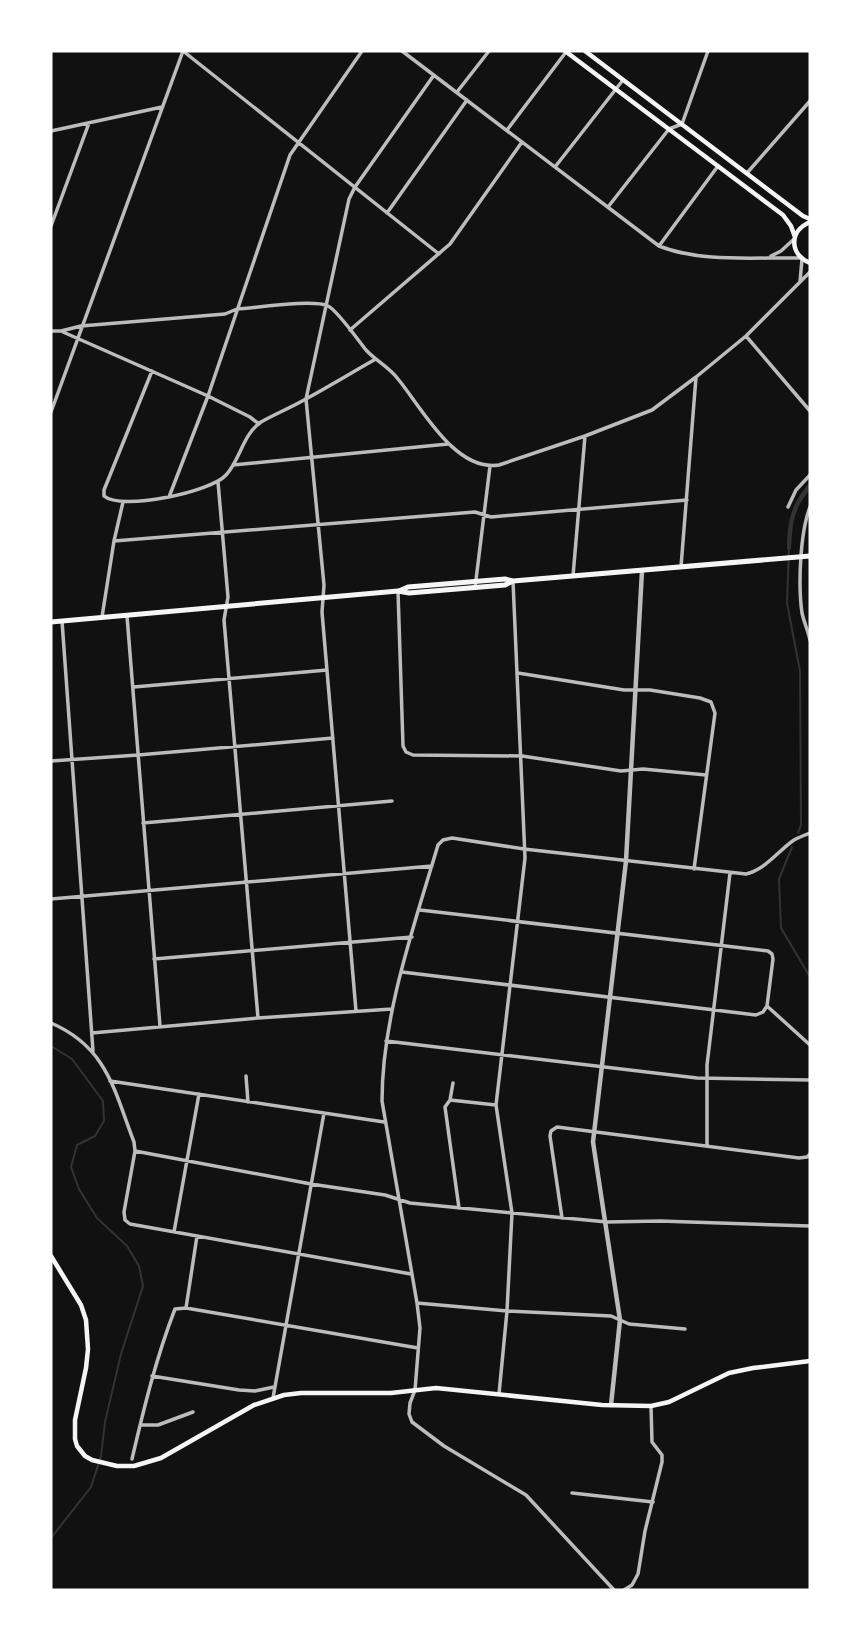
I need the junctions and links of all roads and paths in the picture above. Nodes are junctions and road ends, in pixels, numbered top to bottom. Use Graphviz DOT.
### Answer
graph roads {
  1 [pos="182,51"];
  2 [pos="362,51"];
  3 [pos="402,51"];
  4 [pos="489,51"];
  5 [pos="566,51"];
  6 [pos="585,51"];
  7 [pos="708,51"];
  8 [pos="434,75"];
  9 [pos="623,80"];
  10 [pos="616,89"];
  11 [pos="457,92"];
  12 [pos="467,100"];
  13 [pos="810,101"];
  14 [pos="162,107"];
  15 [pos="89,123"];
  16 [pos="682,124"];
  17 [pos="670,129"];
  18 [pos="507,130"];
  19 [pos="51,131"];
  20 [pos="298,142"];
  21 [pos="522,142"];
  22 [pos="718,166"];
  23 [pos="555,167"];
  24 [pos="747,173"];
  25 [pos="355,187"];
  26 [pos="608,207"];
  27 [pos="387,213"];
  28 [pos="810,221"];
  29 [pos="51,226"];
  30 [pos="795,238"];
  31 [pos="659,246"];
  32 [pos="439,254"];
  33 [pos="769,257"];
  34 [pos="802,259"];
  35 [pos="810,263"];
  36 [pos="810,272"];
  37 [pos="799,284"];
  38 [pos="325,305"];
  39 [pos="237,309"];
  40 [pos="81,326"];
  41 [pos="350,330"];
  42 [pos="51,331"];
  43 [pos="61,331"];
  44 [pos="746,336"];
  45 [pos="78,338"];
  46 [pos="374,359"];
  47 [pos="152,371"];
  48 [pos="696,377"];
  49 [pos="208,396"];
  50 [pos="306,399"];
  51 [pos="810,411"];
  52 [pos="51,412"];
  53 [pos="259,424"];
  54 [pos="585,436"];
  55 [pos="448,444"];
  56 [pos="311,458"];
  57 [pos="233,465"];
  58 [pos="490,466"];
  59 [pos="810,475"];
  60 [pos="218,482"];
  61 [pos="169,497"];
  62 [pos="687,500"];
  63 [pos="123,502"];
  64 [pos="810,507"];
  65 [pos="788,508"];
  66 [pos="578,509"];
  67 [pos="484,515"];
  68 [pos="317,525"];
  69 [pos="223,533"];
  70 [pos="114,541"];
  71 [pos="810,556"];
  72 [pos="798,557"];
  73 [pos="681,567"];
  74 [pos="642,571"];
  75 [pos="573,576"];
  76 [pos="513,581"];
  77 [pos="475,585"];
  78 [pos="398,591"];
  79 [pos="323,598"];
  80 [pos="227,606"];
  81 [pos="127,615"];
  82 [pos="102,617"];
  83 [pos="62,621"];
  84 [pos="51,622"];
  85 [pos="810,638"];
  86 [pos="327,670"];
  87 [pos="518,673"];
  88 [pos="229,678"];
  89 [pos="133,687"];
  90 [pos="636,690"];
  91 [pos="333,738"];
  92 [pos="235,746"];
  93 [pos="138,755"];
  94 [pos="522,755"];
  95 [pos="72,760"];
  96 [pos="51,761"];
  97 [pos="631,770"];
  98 [pos="706,775"];
  99 [pos="392,801"];
  100 [pos="339,807"];
  101 [pos="241,815"];
  102 [pos="144,822"];
  103 [pos="810,833"];
  104 [pos="524,849"];
  105 [pos="626,861"];
  106 [pos="432,866"];
  107 [pos="694,869"];
  108 [pos="730,873"];
  109 [pos="344,874"];
  110 [pos="247,883"];
  111 [pos="149,891"];
  112 [pos="82,896"];
  113 [pos="51,899"];
  114 [pos="420,910"];
  115 [pos="518,921"];
  116 [pos="617,933"];
  117 [pos="412,937"];
  118 [pos="350,943"];
  119 [pos="722,946"];
  120 [pos="253,950"];
  121 [pos="154,959"];
  122 [pos="402,972"];
  123 [pos="510,985"];
  124 [pos="610,996"];
  125 [pos="768,1006"];
  126 [pos="392,1009"];
  127 [pos="714,1010"];
  128 [pos="356,1012"];
  129 [pos="258,1018"];
  130 [pos="51,1023"];
  131 [pos="160,1026"];
  132 [pos="92,1032"];
  133 [pos="386,1041"];
  134 [pos="810,1045"];
  135 [pos="93,1052"];
  136 [pos="502,1055"];
  137 [pos="602,1066"];
  138 [pos="246,1076"];
  139 [pos="708,1078"];
  140 [pos="810,1080"];
  141 [pos="110,1081"];
  142 [pos="453,1083"];
  143 [pos="199,1094"];
  144 [pos="450,1100"];
  145 [pos="248,1102"];
  146 [pos="496,1105"];
  147 [pos="324,1113"];
  148 [pos="384,1122"];
  149 [pos="594,1132"];
  150 [pos="707,1146"];
  151 [pos="135,1151"];
  152 [pos="810,1154"];
  153 [pos="187,1161"];
  154 [pos="311,1184"];
  155 [pos="398,1199"];
  156 [pos="459,1208"];
  157 [pos="512,1213"];
  158 [pos="562,1217"];
  159 [pos="607,1222"];
  160 [pos="810,1226"];
  161 [pos="174,1232"];
  162 [pos="197,1236"];
  163 [pos="299,1254"];
  164 [pos="51,1256"];
  165 [pos="411,1274"];
  166 [pos="417,1303"];
  167 [pos="186,1308"];
  168 [pos="507,1311"];
  169 [pos="620,1320"];
  170 [pos="286,1325"];
  171 [pos="685,1329"];
  172 [pos="418,1348"];
  173 [pos="810,1361"];
  174 [pos="152,1376"];
  175 [pos="275,1387"];
  176 [pos="415,1390"];
  177 [pos="499,1394"];
  178 [pos="273,1398"];
  179 [pos="611,1405"];
  180 [pos="651,1406"];
  181 [pos="193,1412"];
  182 [pos="140,1425"];
  183 [pos="132,1459"];
  184 [pos="572,1493"];
  185 [pos="653,1502"];
  186 [pos="632,1588"];
  187 [pos="614,1590"];
  188 [pos="624,1590"];
  1 -- 14 [label="street"];
  1 -- 20 [label="street"];
  2 -- 20 [label="street"];
  3 -- 8 [label="street"];
  4 -- 11 [label="street"];
  5 -- 10 [label="main road"];
  5 -- 18 [label="street"];
  6 -- 9 [label="main road"];
  7 -- 16 [label="street"];
  8 -- 11 [label="street"];
  8 -- 25 [label="street"];
  9 -- 10 [label="street"];
  9 -- 16 [label="main road"];
  10 -- 17 [label="main road"];
  10 -- 23 [label="street"];
  11 -- 12 [label="street"];
  12 -- 18 [label="street"];
  12 -- 27 [label="street"];
  13 -- 24 [label="street"];
  14 -- 15 [label="street"];
  14 -- 40 [label="street"];
  15 -- 19 [label="street"];
  15 -- 29 [label="street"];
  16 -- 17 [label="street"];
  16 -- 24 [label="main road"];
  17 -- 22 [label="main road"];
  17 -- 26 [label="street"];
  18 -- 21 [label="street"];
  20 -- 25 [label="street"];
  20 -- 39 [label="street"];
  21 -- 23 [label="street"];
  21 -- 32 [label="street"];
  22 -- 30 [label="main road"];
  22 -- 31 [label="street"];
  23 -- 26 [label="street"];
  24 -- 28 [label="main road"];
  25 -- 27 [label="street"];
  25 -- 38 [label="street"];
  26 -- 31 [label="street"];
  27 -- 32 [label="street"];
  28 -- 30 [label="main road"];
  30 -- 33 [label="street"];
  30 -- 34 [label="main road"];
  31 -- 33 [label="street"];
  32 -- 41 [label="street"];
  33 -- 34 [label="street"];
  34 -- 35 [label="main road"];
  34 -- 37 [label="street"];
  36 -- 37 [label="street"];
  37 -- 44 [label="street"];
  38 -- 39 [label="street"];
  38 -- 41 [label="street"];
  38 -- 50 [label="street"];
  39 -- 40 [label="street"];
  39 -- 49 [label="street"];
  40 -- 43 [label="street"];
  40 -- 45 [label="street"];
  41 -- 46 [label="street"];
  42 -- 43 [label="street"];
  43 -- 45 [label="street"];
  44 -- 48 [label="street"];
  44 -- 51 [label="street"];
  45 -- 47 [label="street"];
  45 -- 52 [label="street"];
  46 -- 50 [label="street"];
  46 -- 55 [label="street"];
  47 -- 49 [label="street"];
  47 -- 63 [label="street"];
  48 -- 54 [label="street"];
  48 -- 62 [label="street"];
  49 -- 53 [label="street"];
  49 -- 61 [label="street"];
  50 -- 53 [label="street"];
  50 -- 56 [label="street"];
  53 -- 57 [label="street"];
  54 -- 58 [label="street"];
  54 -- 66 [label="street"];
  55 -- 56 [label="street"];
  55 -- 58 [label="street"];
  56 -- 57 [label="street"];
  56 -- 68 [label="street"];
  57 -- 60 [label="street"];
  58 -- 67 [label="street"];
  59 -- 65 [label="street"];
  60 -- 61 [label="street"];
  60 -- 69 [label="street"];
  61 -- 63 [label="street"];
  62 -- 66 [label="street"];
  62 -- 73 [label="street"];
  63 -- 70 [label="street"];
  64 -- 72 [label="street"];
  66 -- 67 [label="street"];
  66 -- 75 [label="street"];
  67 -- 68 [label="street"];
  67 -- 77 [label="street"];
  68 -- 69 [label="street"];
  68 -- 79 [label="street"];
  69 -- 70 [label="street"];
  69 -- 80 [label="street"];
  70 -- 82 [label="street"];
  71 -- 72 [label="main road"];
  72 -- 73 [label="main road"];
  72 -- 85 [label="street"];
  73 -- 74 [label="main road"];
  74 -- 75 [label="main road"];
  74 -- 90 [label="street"];
  75 -- 76 [label="main road"];
  76 -- 77 [label="main road"];
  76 -- 87 [label="street"];
  77 -- 78 [label="main road"];
  78 -- 79 [label="main road"];
  78 -- 94 [label="street"];
  79 -- 80 [label="main road"];
  79 -- 86 [label="street"];
  80 -- 81 [label="main road"];
  80 -- 88 [label="street"];
  81 -- 82 [label="main road"];
  81 -- 89 [label="street"];
  82 -- 83 [label="main road"];
  83 -- 84 [label="main road"];
  83 -- 95 [label="street"];
  86 -- 88 [label="street"];
  86 -- 91 [label="street"];
  87 -- 90 [label="street"];
  87 -- 94 [label="street"];
  88 -- 89 [label="street"];
  88 -- 92 [label="street"];
  89 -- 93 [label="street"];
  90 -- 97 [label="street"];
  90 -- 98 [label="street"];
  91 -- 92 [label="street"];
  91 -- 100 [label="street"];
  92 -- 93 [label="street"];
  92 -- 101 [label="street"];
  93 -- 95 [label="street"];
  93 -- 102 [label="street"];
  94 -- 97 [label="street"];
  94 -- 104 [label="street"];
  95 -- 96 [label="street"];
  95 -- 112 [label="street"];
  97 -- 98 [label="street"];
  97 -- 105 [label="street"];
  98 -- 107 [label="street"];
  99 -- 100 [label="street"];
  100 -- 101 [label="street"];
  100 -- 109 [label="street"];
  101 -- 102 [label="street"];
  101 -- 110 [label="street"];
  102 -- 111 [label="street"];
  103 -- 108 [label="street"];
  104 -- 105 [label="street"];
  104 -- 106 [label="street"];
  104 -- 115 [label="street"];
  105 -- 107 [label="street"];
  105 -- 116 [label="street"];
  106 -- 109 [label="street"];
  106 -- 114 [label="street"];
  107 -- 108 [label="street"];
  108 -- 119 [label="street"];
  109 -- 110 [label="street"];
  109 -- 118 [label="street"];
  110 -- 111 [label="street"];
  110 -- 120 [label="street"];
  111 -- 112 [label="street"];
  111 -- 121 [label="street"];
  112 -- 113 [label="street"];
  112 -- 132 [label="street"];
  114 -- 115 [label="street"];
  114 -- 117 [label="street"];
  115 -- 116 [label="street"];
  115 -- 123 [label="street"];
  116 -- 119 [label="street"];
  116 -- 124 [label="street"];
  117 -- 118 [label="street"];
  117 -- 122 [label="street"];
  118 -- 120 [label="street"];
  118 -- 128 [label="street"];
  119 -- 125 [label="street"];
  119 -- 127 [label="street"];
  120 -- 121 [label="street"];
  120 -- 129 [label="street"];
  121 -- 131 [label="street"];
  122 -- 123 [label="street"];
  122 -- 126 [label="street"];
  123 -- 124 [label="street"];
  123 -- 136 [label="street"];
  124 -- 127 [label="street"];
  124 -- 137 [label="street"];
  125 -- 127 [label="street"];
  125 -- 134 [label="street"];
  126 -- 128 [label="street"];
  126 -- 133 [label="street"];
  127 -- 139 [label="street"];
  128 -- 129 [label="street"];
  129 -- 131 [label="street"];
  130 -- 135 [label="street"];
  131 -- 132 [label="street"];
  132 -- 135 [label="street"];
  133 -- 136 [label="street"];
  133 -- 148 [label="street"];
  135 -- 141 [label="street"];
  136 -- 137 [label="street"];
  136 -- 146 [label="street"];
  137 -- 139 [label="street"];
  137 -- 149 [label="street"];
  138 -- 145 [label="street"];
  139 -- 140 [label="street"];
  139 -- 150 [label="street"];
  141 -- 143 [label="street"];
  141 -- 151 [label="street"];
  142 -- 144 [label="street"];
  143 -- 145 [label="street"];
  143 -- 153 [label="street"];
  144 -- 146 [label="street"];
  144 -- 156 [label="street"];
  145 -- 147 [label="street"];
  146 -- 157 [label="street"];
  147 -- 148 [label="street"];
  147 -- 154 [label="street"];
  148 -- 155 [label="street"];
  149 -- 150 [label="street"];
  149 -- 158 [label="street"];
  149 -- 159 [label="street"];
  150 -- 152 [label="street"];
  151 -- 153 [label="street"];
  151 -- 161 [label="street"];
  153 -- 154 [label="street"];
  153 -- 161 [label="street"];
  154 -- 155 [label="street"];
  154 -- 163 [label="street"];
  155 -- 156 [label="street"];
  155 -- 165 [label="street"];
  156 -- 157 [label="street"];
  157 -- 158 [label="street"];
  157 -- 168 [label="street"];
  158 -- 159 [label="street"];
  159 -- 160 [label="street"];
  159 -- 169 [label="street"];
  161 -- 162 [label="street"];
  162 -- 163 [label="street"];
  162 -- 167 [label="street"];
  163 -- 165 [label="street"];
  163 -- 170 [label="street"];
  164 -- 178 [label="main road"];
  165 -- 166 [label="street"];
  166 -- 168 [label="street"];
  166 -- 172 [label="street"];
  167 -- 170 [label="street"];
  167 -- 174 [label="street"];
  168 -- 169 [label="street"];
  168 -- 177 [label="street"];
  169 -- 171 [label="street"];
  169 -- 179 [label="street"];
  170 -- 172 [label="street"];
  170 -- 175 [label="street"];
  172 -- 176 [label="street"];
  173 -- 180 [label="main road"];
  174 -- 175 [label="street"];
  174 -- 182 [label="street"];
  175 -- 178 [label="street"];
  176 -- 177 [label="main road"];
  176 -- 178 [label="main road"];
  176 -- 187 [label="street"];
  177 -- 179 [label="main road"];
  179 -- 180 [label="main road"];
  180 -- 185 [label="street"];
  181 -- 182 [label="street"];
  182 -- 183 [label="street"];
  184 -- 185 [label="street"];
  185 -- 186 [label="street"];
  186 -- 188 [label="street"];
}
